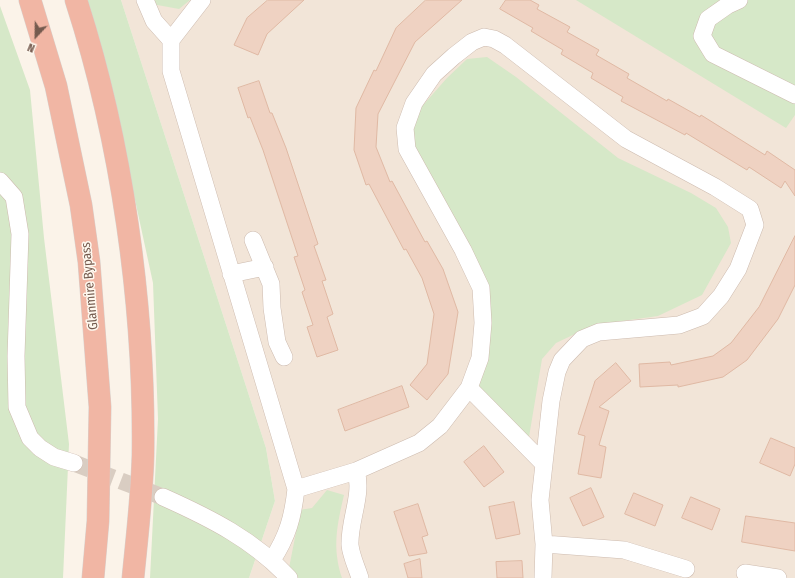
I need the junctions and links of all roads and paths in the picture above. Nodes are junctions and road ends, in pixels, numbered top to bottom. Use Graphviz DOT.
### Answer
graph roads {
  1 [pos="30,0"];
  2 [pos="76,0"];
  3 [pos="145,0"];
  4 [pos="202,0"];
  5 [pos="739,0"];
  6 [pos="171,40"];
  7 [pos="795,95"];
  8 [pos="0,181"];
  9 [pos="253,240"];
  10 [pos="265,267"];
  11 [pos="231,274"];
  12 [pos="284,357"];
  13 [pos="469,388"];
  14 [pos="543,462"];
  15 [pos="74,463"];
  16 [pos="356,471"];
  17 [pos="296,489"];
  18 [pos="163,498"];
  19 [pos="544,544"];
  20 [pos="272,560"];
  21 [pos="686,569"];
  22 [pos="745,573"];
  23 [pos="769,577"];
  24 [pos="93,578"];
  25 [pos="133,578"];
  26 [pos="289,578"];
  27 [pos="360,578"];
  28 [pos="543,578"];
  1 -- 24 [label="highway, Glanmire Bypass"];
  2 -- 25 [label="highway"];
  3 -- 6 [label="street"];
  4 -- 6 [label="street"];
  5 -- 7 [label="street"];
  6 -- 11 [label="street"];
  8 -- 15 [label="street"];
  9 -- 10 [label="street"];
  10 -- 11 [label="street"];
  10 -- 12 [label="street"];
  11 -- 17 [label="street"];
  13 -- 14 [label="street"];
  13 -- 14 [label="street"];
  13 -- 16 [label="street"];
  14 -- 19 [label="street"];
  16 -- 17 [label="street"];
  16 -- 27 [label="street"];
  17 -- 20 [label="street"];
  18 -- 20 [label="street"];
  19 -- 21 [label="street"];
  19 -- 28 [label="street"];
  20 -- 26 [label="street"];
  22 -- 23 [label="street"];
}
